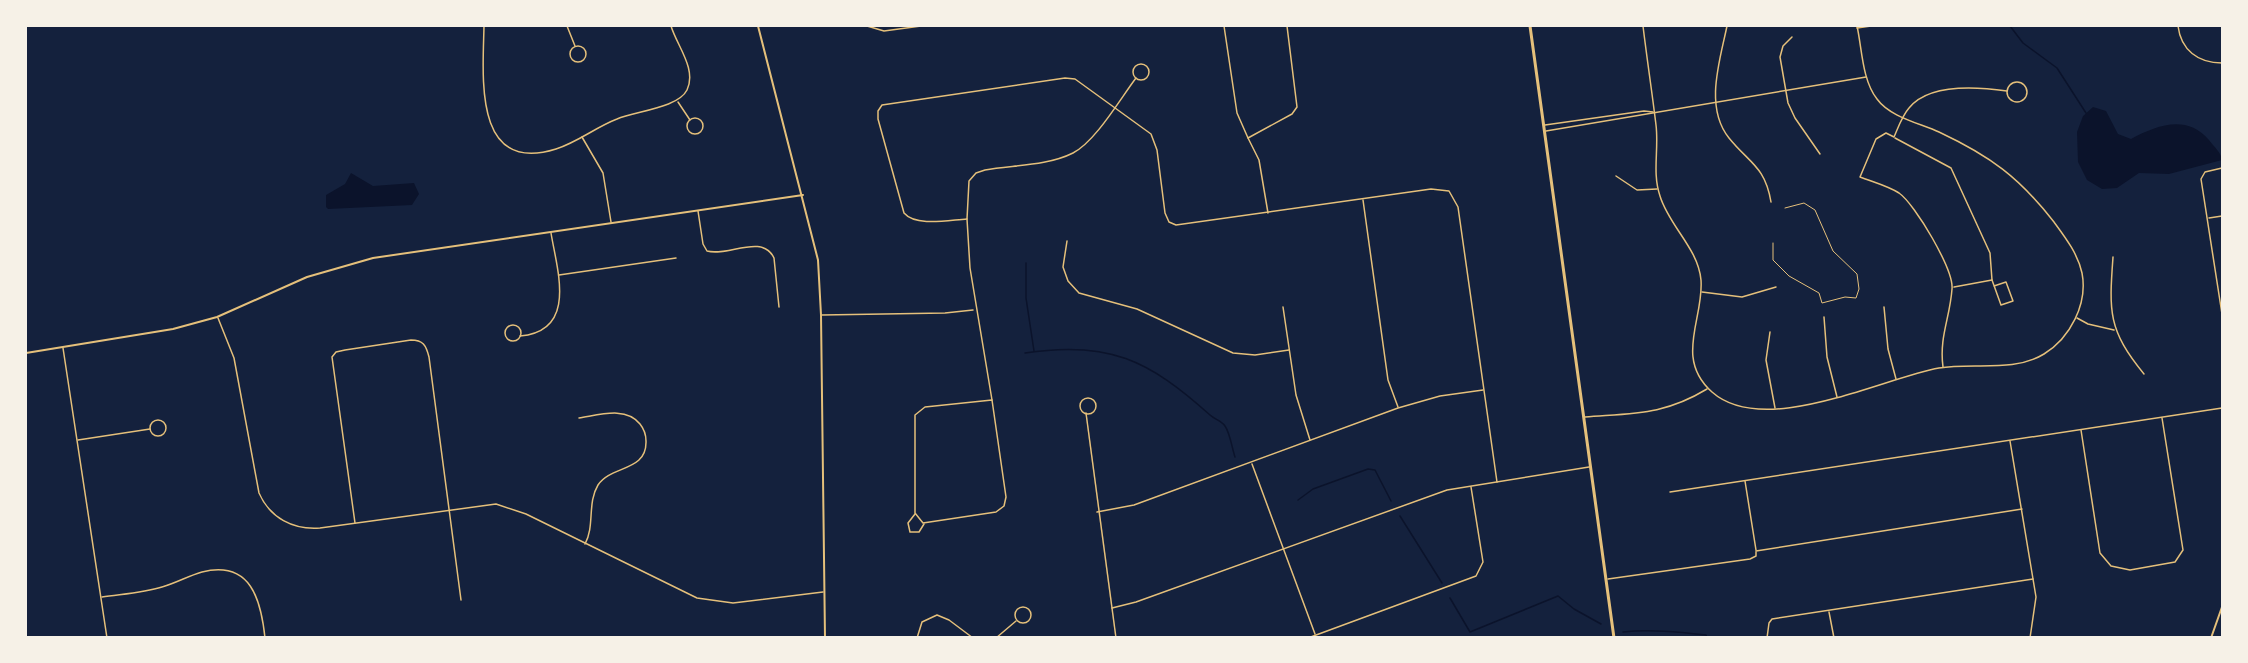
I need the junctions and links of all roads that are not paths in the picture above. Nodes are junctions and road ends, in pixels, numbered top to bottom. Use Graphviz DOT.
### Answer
graph roads {
  1 [pos="484,26"];
  2 [pos="567,26"];
  3 [pos="671,26"];
  4 [pos="758,26"];
  5 [pos="867,26"];
  6 [pos="921,26"];
  7 [pos="1224,26"];
  8 [pos="1287,26"];
  9 [pos="1530,26"];
  10 [pos="1643,26"];
  11 [pos="1727,26"];
  12 [pos="1871,26"];
  13 [pos="1926,26"];
  14 [pos="1936,26"];
  15 [pos="2178,26"];
  16 [pos="1857,27"];
  17 [pos="1792,37"];
  18 [pos="575,46"];
  19 [pos="2223,63"];
  20 [pos="1867,77"];
  21 [pos="1136,78"];
  22 [pos="1786,91"];
  23 [pos="2007,91"];
  24 [pos="678,101"];
  25 [pos="1716,101"];
  26 [pos="1114,106"];
  27 [pos="1654,112"];
  28 [pos="1903,117"];
  29 [pos="690,120"];
  30 [pos="1544,125"];
  31 [pos="1545,131"];
  32 [pos="582,136"];
  33 [pos="1894,137"];
  34 [pos="1248,138"];
  35 [pos="1820,154"];
  36 [pos="2223,168"];
  37 [pos="1616,176"];
  38 [pos="1658,189"];
  39 [pos="803,195"];
  40 [pos="1363,200"];
  41 [pos="1771,201"];
  42 [pos="698,211"];
  43 [pos="1268,214"];
  44 [pos="2223,216"];
  45 [pos="2207,218"];
  46 [pos="967,219"];
  47 [pos="611,223"];
  48 [pos="551,232"];
  49 [pos="1067,241"];
  50 [pos="2113,257"];
  51 [pos="676,258"];
  52 [pos="558,275"];
  53 [pos="1992,280"];
  54 [pos="1994,286"];
  55 [pos="1776,287"];
  56 [pos="1953,287"];
  57 [pos="1701,292"];
  58 [pos="779,307"];
  59 [pos="1283,307"];
  60 [pos="1884,307"];
  61 [pos="975,309"];
  62 [pos="2223,314"];
  63 [pos="821,315"];
  64 [pos="218,317"];
  65 [pos="1824,317"];
  66 [pos="2076,318"];
  67 [pos="2114,330"];
  68 [pos="1770,332"];
  69 [pos="520,336"];
  70 [pos="63,347"];
  71 [pos="1289,350"];
  72 [pos="26,353"];
  73 [pos="1944,368"];
  74 [pos="2144,374"];
  75 [pos="1896,380"];
  76 [pos="1708,388"];
  77 [pos="1483,390"];
  78 [pos="1837,398"];
  79 [pos="992,400"];
  80 [pos="1398,408"];
  81 [pos="2223,408"];
  82 [pos="1775,409"];
  83 [pos="1086,413"];
  84 [pos="1583,417"];
  85 [pos="2162,417"];
  86 [pos="579,418"];
  87 [pos="150,429"];
  88 [pos="2080,429"];
  89 [pos="77,440"];
  90 [pos="2010,440"];
  91 [pos="1310,441"];
  92 [pos="1252,462"];
  93 [pos="1590,467"];
  94 [pos="1745,480"];
  95 [pos="1497,482"];
  96 [pos="1471,486"];
  97 [pos="1670,492"];
  98 [pos="2022,509"];
  99 [pos="449,510"];
  100 [pos="1098,512"];
  101 [pos="915,513"];
  102 [pos="356,523"];
  103 [pos="924,523"];
  104 [pos="584,544"];
  105 [pos="1283,550"];
  106 [pos="1756,551"];
  107 [pos="2033,579"];
  108 [pos="1605,580"];
  109 [pos="825,592"];
  110 [pos="101,597"];
  111 [pos="461,600"];
  112 [pos="2223,607"];
  113 [pos="1112,608"];
  114 [pos="1829,611"];
  115 [pos="1017,620"];
  116 [pos="1315,635"];
  117 [pos="107,638"];
  118 [pos="265,638"];
  119 [pos="825,638"];
  120 [pos="917,638"];
  121 [pos="973,638"];
  122 [pos="996,638"];
  123 [pos="1116,638"];
  124 [pos="1308,638"];
  125 [pos="1614,638"];
  126 [pos="1767,638"];
  127 [pos="1833,638"];
  128 [pos="2030,638"];
  129 [pos="2211,638"];
  1 -- 32 [label="street"];
  2 -- 18 [label="street"];
  3 -- 24 [label="street"];
  4 -- 39 [label="street"];
  5 -- 6 [label="street"];
  7 -- 34 [label="street"];
  8 -- 34 [label="street"];
  9 -- 30 [label="main road"];
  10 -- 27 [label="street"];
  11 -- 25 [label="street"];
  12 -- 16 [label="street"];
  13 -- 14 [label="street"];
  15 -- 19 [label="street"];
  16 -- 20 [label="street"];
  17 -- 22 [label="street"];
  18 -- 18 [label="street"];
  20 -- 22 [label="street"];
  20 -- 28 [label="street"];
  21 -- 21 [label="street"];
  21 -- 26 [label="street"];
  22 -- 25 [label="street"];
  22 -- 35 [label="street"];
  23 -- 23 [label="street"];
  23 -- 28 [label="street"];
  24 -- 29 [label="street"];
  24 -- 32 [label="street"];
  25 -- 27 [label="street"];
  25 -- 41 [label="street"];
  26 -- 43 [label="street"];
  26 -- 46 [label="street"];
  26 -- 46 [label="street"];
  27 -- 30 [label="street"];
  27 -- 31 [label="street"];
  27 -- 38 [label="street"];
  28 -- 33 [label="street"];
  28 -- 66 [label="street"];
  29 -- 29 [label="street"];
  30 -- 31 [label="main road"];
  31 -- 84 [label="main road"];
  32 -- 47 [label="street"];
  33 -- 53 [label="street"];
  33 -- 56 [label="street"];
  34 -- 43 [label="street"];
  36 -- 45 [label="street"];
  37 -- 38 [label="street"];
  38 -- 57 [label="street"];
  39 -- 42 [label="street"];
  39 -- 63 [label="street"];
  40 -- 43 [label="street"];
  40 -- 77 [label="street"];
  40 -- 80 [label="street"];
  42 -- 47 [label="street"];
  42 -- 58 [label="street"];
  44 -- 45 [label="street"];
  45 -- 62 [label="street"];
  46 -- 61 [label="street"];
  47 -- 48 [label="street"];
  48 -- 52 [label="street"];
  48 -- 64 [label="street"];
  49 -- 71 [label="street"];
  50 -- 67 [label="street"];
  51 -- 52 [label="street"];
  52 -- 69 [label="street"];
  53 -- 54 [label="street"];
  53 -- 56 [label="street"];
  54 -- 54 [label="street"];
  55 -- 57 [label="street"];
  56 -- 73 [label="street"];
  57 -- 76 [label="street"];
  59 -- 71 [label="street"];
  60 -- 75 [label="street"];
  61 -- 63 [label="street"];
  61 -- 79 [label="street"];
  63 -- 109 [label="street"];
  64 -- 70 [label="street"];
  64 -- 102 [label="street"];
  65 -- 78 [label="street"];
  66 -- 67 [label="street"];
  66 -- 73 [label="street"];
  67 -- 74 [label="street"];
  68 -- 82 [label="street"];
  69 -- 69 [label="street"];
  70 -- 72 [label="street"];
  70 -- 89 [label="street"];
  71 -- 91 [label="street"];
  73 -- 75 [label="street"];
  75 -- 78 [label="street"];
  76 -- 82 [label="street"];
  76 -- 84 [label="street"];
  77 -- 80 [label="street"];
  77 -- 95 [label="street"];
  78 -- 82 [label="street"];
  79 -- 101 [label="street"];
  79 -- 103 [label="street"];
  80 -- 91 [label="street"];
  81 -- 85 [label="street"];
  83 -- 83 [label="street"];
  83 -- 100 [label="street"];
  84 -- 93 [label="main road"];
  85 -- 88 [label="street"];
  85 -- 88 [label="street"];
  86 -- 104 [label="street"];
  87 -- 87 [label="street"];
  87 -- 89 [label="street"];
  88 -- 90 [label="street"];
  89 -- 110 [label="street"];
  90 -- 94 [label="street"];
  90 -- 98 [label="street"];
  91 -- 92 [label="street"];
  92 -- 100 [label="street"];
  92 -- 105 [label="street"];
  93 -- 95 [label="street"];
  93 -- 108 [label="main road"];
  94 -- 97 [label="street"];
  94 -- 106 [label="street"];
  95 -- 96 [label="street"];
  96 -- 105 [label="street"];
  96 -- 116 [label="street"];
  98 -- 106 [label="street"];
  98 -- 107 [label="street"];
  99 -- 102 [label="street"];
  99 -- 102 [label="street"];
  99 -- 104 [label="street"];
  99 -- 111 [label="street"];
  100 -- 113 [label="street"];
  101 -- 103 [label="street"];
  101 -- 103 [label="street"];
  104 -- 109 [label="street"];
  105 -- 113 [label="street"];
  105 -- 116 [label="street"];
  106 -- 108 [label="street"];
  107 -- 114 [label="street"];
  107 -- 128 [label="street"];
  108 -- 125 [label="main road"];
  109 -- 119 [label="street"];
  110 -- 117 [label="street"];
  110 -- 118 [label="street"];
  112 -- 129 [label="street"];
  113 -- 123 [label="street"];
  114 -- 126 [label="street"];
  114 -- 127 [label="street"];
  115 -- 115 [label="street"];
  115 -- 122 [label="street"];
  116 -- 124 [label="street"];
  120 -- 121 [label="street"];
}
